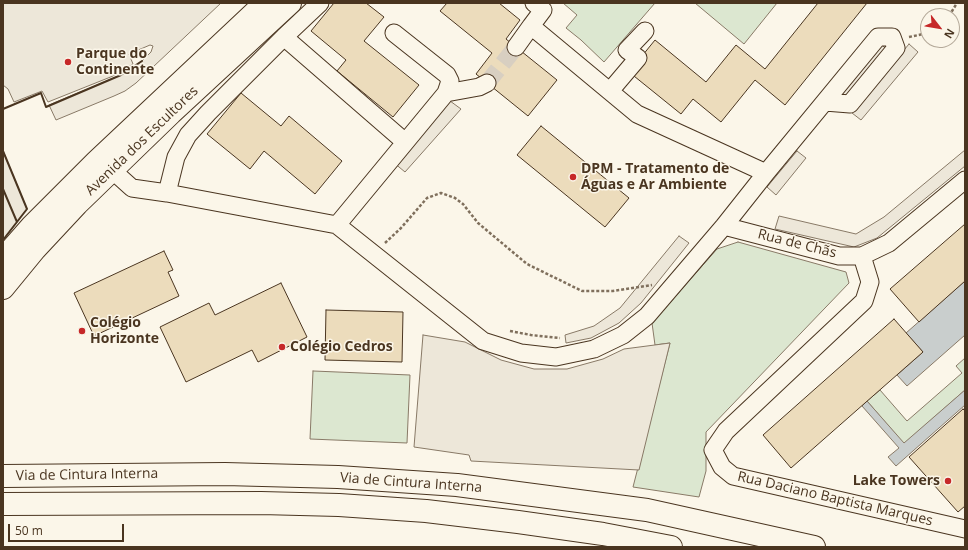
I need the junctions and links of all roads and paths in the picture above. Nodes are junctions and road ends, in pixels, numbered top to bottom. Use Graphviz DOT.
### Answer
graph roads {
  1 [pos="265,3"];
  2 [pos="290,3"];
  3 [pos="320,3"];
  4 [pos="534,3"];
  5 [pos="531,26"];
  6 [pos="645,31"];
  7 [pos="394,33"];
  8 [pos="284,37"];
  9 [pos="516,47"];
  10 [pos="487,84"];
  11 [pos="610,90"];
  12 [pos="446,93"];
  13 [pos="825,102"];
  14 [pos="406,142"];
  15 [pos="112,170"];
  16 [pos="766,173"];
  17 [pos="965,180"];
  18 [pos="167,193"];
  19 [pos="337,225"];
  20 [pos="724,226"];
  21 [pos="373,254"];
  22 [pos="862,256"];
  23 [pos="3,259"];
  24 [pos="677,281"];
  25 [pos="3,288"];
  26 [pos="510,331"];
  27 [pos="560,338"];
  28 [pos="3,476"];
  29 [pos="3,504"];
  30 [pos="965,529"];
  31 [pos="671,547"];
  32 [pos="814,547"];
  1 -- 23 [label="main road, Avenida dos Escultores"];
  2 -- 15 [label="main road, Avenida dos Escultores"];
  3 -- 8 [label="street"];
  4 -- 5 [label="street"];
  5 -- 9 [label="street"];
  5 -- 11 [label="street"];
  6 -- 11 [label="street"];
  7 -- 12 [label="street"];
  8 -- 14 [label="street"];
  8 -- 18 [label="street"];
  10 -- 12 [label="street"];
  11 -- 16 [label="street"];
  12 -- 14 [label="street"];
  13 -- 16 [label="street"];
  14 -- 19 [label="street"];
  15 -- 18 [label="street"];
  15 -- 25 [label="main road, Avenida dos Escultores"];
  16 -- 20 [label="street"];
  17 -- 22 [label="street, Rua de Chãs"];
  18 -- 19 [label="street"];
  19 -- 21 [label="street"];
  20 -- 22 [label="street, Rua de Chãs"];
  20 -- 24 [label="street"];
  21 -- 24 [label="path"];
  21 -- 24 [label="street"];
  22 -- 30 [label="street, Rua Daciano Baptista Marques"];
  26 -- 27 [label="path"];
  28 -- 32 [label="main road, Via de Cintura Interna"];
  29 -- 31 [label="main road, Via de Cintura Interna"];
}
